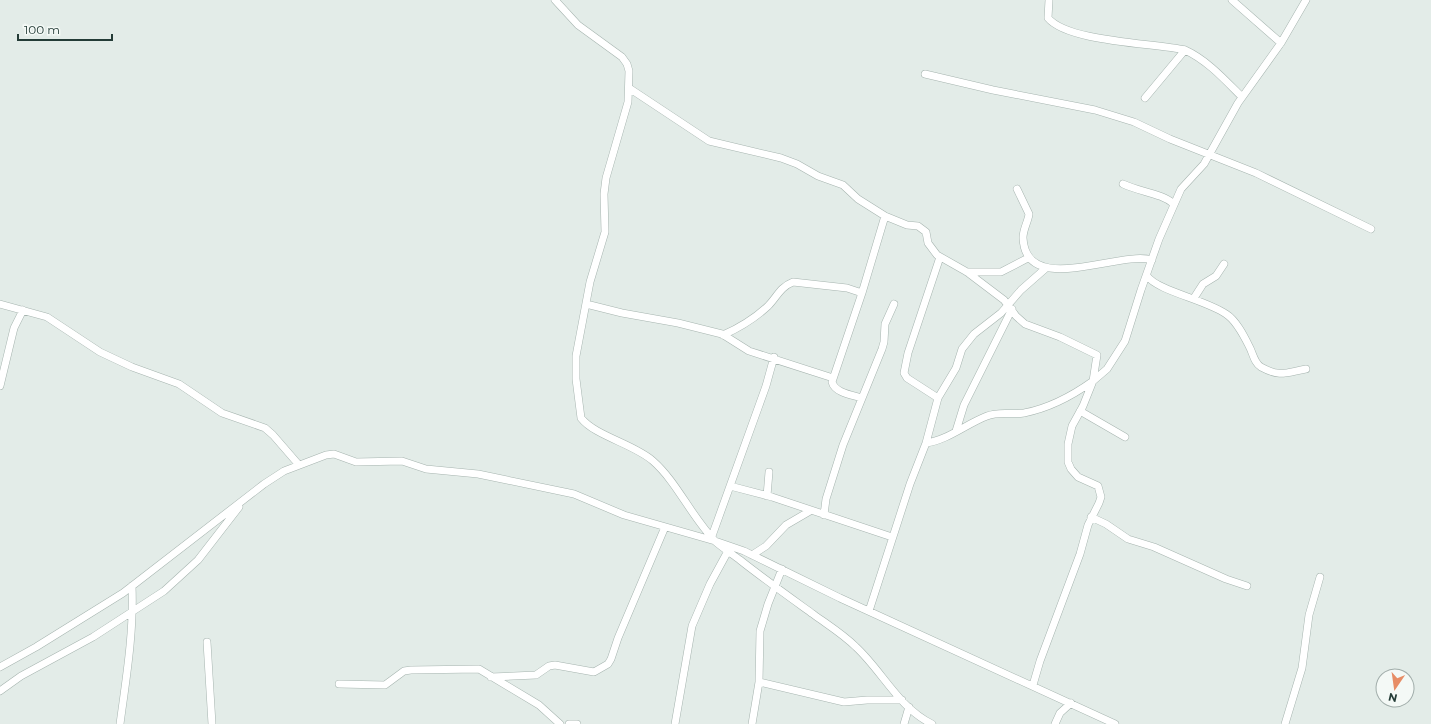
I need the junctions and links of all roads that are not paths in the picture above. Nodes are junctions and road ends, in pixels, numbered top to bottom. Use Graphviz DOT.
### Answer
graph roads {
  1 [pos="555,0"];
  2 [pos="1048,0"];
  3 [pos="1232,0"];
  4 [pos="1306,0"];
  5 [pos="1281,43"];
  6 [pos="1185,50"];
  7 [pos="925,74"];
  8 [pos="629,88"];
  9 [pos="1242,97"];
  10 [pos="1145,98"];
  11 [pos="1210,154"];
  12 [pos="1123,184"];
  13 [pos="1017,189"];
  14 [pos="1174,204"];
  15 [pos="884,216"];
  16 [pos="1371,229"];
  17 [pos="940,257"];
  18 [pos="1028,258"];
  19 [pos="1152,260"];
  20 [pos="1224,264"];
  21 [pos="1046,268"];
  22 [pos="967,272"];
  23 [pos="1146,276"];
  24 [pos="862,293"];
  25 [pos="1194,298"];
  26 [pos="0,304"];
  27 [pos="586,304"];
  28 [pos="894,304"];
  29 [pos="1010,307"];
  30 [pos="23,310"];
  31 [pos="723,335"];
  32 [pos="774,357"];
  33 [pos="1306,368"];
  34 [pos="833,378"];
  35 [pos="1093,382"];
  36 [pos="0,386"];
  37 [pos="862,398"];
  38 [pos="938,398"];
  39 [pos="1080,411"];
  40 [pos="956,431"];
  41 [pos="1124,437"];
  42 [pos="926,443"];
  43 [pos="299,465"];
  44 [pos="769,472"];
  45 [pos="730,486"];
  46 [pos="767,496"];
  47 [pos="245,499"];
  48 [pos="810,511"];
  49 [pos="824,515"];
  50 [pos="1091,517"];
  51 [pos="666,527"];
  52 [pos="892,537"];
  53 [pos="714,538"];
  54 [pos="728,551"];
  55 [pos="752,555"];
  56 [pos="782,568"];
  57 [pos="1320,577"];
  58 [pos="132,586"];
  59 [pos="774,586"];
  60 [pos="1247,586"];
  61 [pos="869,611"];
  62 [pos="132,613"];
  63 [pos="207,642"];
  64 [pos="0,667"];
  65 [pos="492,677"];
  66 [pos="759,682"];
  67 [pos="339,684"];
  68 [pos="1034,685"];
  69 [pos="0,691"];
  70 [pos="902,700"];
  71 [pos="1072,703"];
  72 [pos="909,707"];
  73 [pos="120,724"];
  74 [pos="212,724"];
  75 [pos="560,724"];
  76 [pos="568,724"];
  77 [pos="578,724"];
  78 [pos="675,724"];
  79 [pos="752,724"];
  80 [pos="904,724"];
  81 [pos="932,724"];
  82 [pos="1055,724"];
  83 [pos="1115,724"];
  84 [pos="1285,724"];
  1 -- 8 [label="street"];
  2 -- 6 [label="street"];
  3 -- 5 [label="street"];
  4 -- 5 [label="street"];
  5 -- 9 [label="street"];
  6 -- 9 [label="street"];
  6 -- 10 [label="street"];
  7 -- 11 [label="street"];
  8 -- 15 [label="street"];
  8 -- 27 [label="street"];
  9 -- 11 [label="street"];
  11 -- 14 [label="street"];
  11 -- 16 [label="street"];
  12 -- 14 [label="street"];
  13 -- 18 [label="street"];
  14 -- 19 [label="street"];
  15 -- 17 [label="street"];
  15 -- 24 [label="street"];
  17 -- 22 [label="street"];
  17 -- 38 [label="street"];
  18 -- 21 [label="street"];
  18 -- 22 [label="street"];
  19 -- 21 [label="street"];
  19 -- 23 [label="street"];
  20 -- 25 [label="street"];
  21 -- 29 [label="street"];
  22 -- 29 [label="street"];
  23 -- 25 [label="street"];
  23 -- 35 [label="street"];
  24 -- 31 [label="street"];
  24 -- 34 [label="street"];
  25 -- 33 [label="street"];
  26 -- 30 [label="street"];
  27 -- 31 [label="street"];
  27 -- 53 [label="street"];
  28 -- 37 [label="street"];
  29 -- 35 [label="street"];
  29 -- 38 [label="street"];
  29 -- 40 [label="street"];
  30 -- 36 [label="street"];
  30 -- 43 [label="street"];
  31 -- 32 [label="street"];
  32 -- 34 [label="street"];
  32 -- 45 [label="street"];
  34 -- 37 [label="street"];
  35 -- 39 [label="street"];
  35 -- 40 [label="street"];
  37 -- 49 [label="street"];
  38 -- 42 [label="street"];
  39 -- 41 [label="street"];
  39 -- 50 [label="street"];
  40 -- 42 [label="street"];
  42 -- 52 [label="street"];
  43 -- 47 [label="street"];
  43 -- 51 [label="street"];
  44 -- 46 [label="street"];
  45 -- 46 [label="street"];
  45 -- 53 [label="street"];
  46 -- 48 [label="street"];
  47 -- 58 [label="street"];
  47 -- 62 [label="street"];
  48 -- 49 [label="street"];
  48 -- 55 [label="street"];
  49 -- 52 [label="street"];
  50 -- 60 [label="street"];
  50 -- 68 [label="street"];
  51 -- 53 [label="street"];
  51 -- 65 [label="street"];
  52 -- 61 [label="street"];
  53 -- 54 [label="street"];
  53 -- 55 [label="street"];
  54 -- 59 [label="street"];
  54 -- 78 [label="street"];
  55 -- 56 [label="street"];
  56 -- 59 [label="street"];
  56 -- 61 [label="street"];
  57 -- 84 [label="street"];
  58 -- 62 [label="street"];
  58 -- 64 [label="street"];
  59 -- 66 [label="street"];
  59 -- 70 [label="street"];
  61 -- 68 [label="street"];
  62 -- 69 [label="street"];
  62 -- 73 [label="street"];
  63 -- 74 [label="street"];
  65 -- 67 [label="street"];
  65 -- 75 [label="street"];
  66 -- 70 [label="street"];
  66 -- 79 [label="street"];
  68 -- 71 [label="street"];
  70 -- 72 [label="street"];
  71 -- 82 [label="street"];
  71 -- 83 [label="street"];
  72 -- 80 [label="street"];
  72 -- 81 [label="street"];
  76 -- 77 [label="street"];
}
